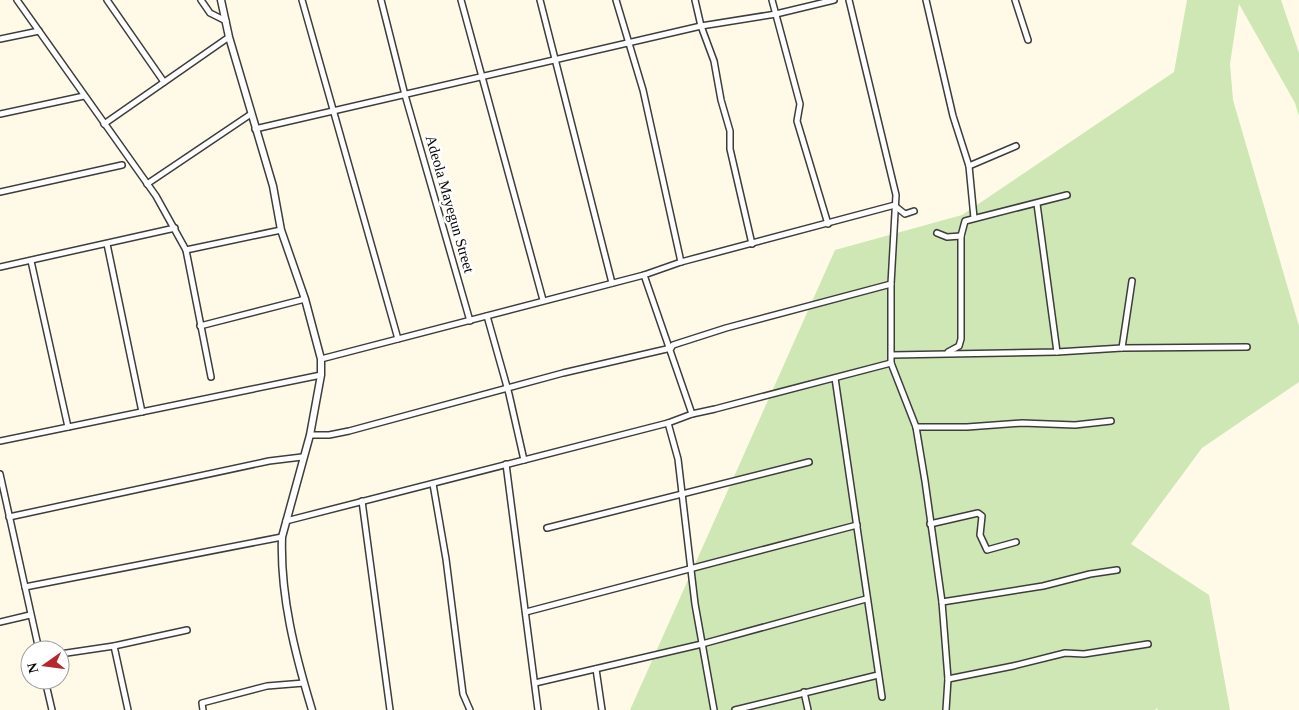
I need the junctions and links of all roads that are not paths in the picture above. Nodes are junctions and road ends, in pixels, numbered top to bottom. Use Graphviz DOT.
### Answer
graph roads {
  1 [pos="17,0"];
  2 [pos="107,0"];
  3 [pos="201,0"];
  4 [pos="222,0"];
  5 [pos="302,0"];
  6 [pos="381,0"];
  7 [pos="461,0"];
  8 [pos="540,0"];
  9 [pos="616,0"];
  10 [pos="695,0"];
  11 [pos="772,0"];
  12 [pos="834,0"];
  13 [pos="849,0"];
  14 [pos="926,0"];
  15 [pos="1015,0"];
  16 [pos="776,14"];
  17 [pos="227,22"];
  18 [pos="701,26"];
  19 [pos="39,31"];
  20 [pos="230,37"];
  21 [pos="0,39"];
  22 [pos="1028,40"];
  23 [pos="630,44"];
  24 [pos="556,61"];
  25 [pos="484,78"];
  26 [pos="164,82"];
  27 [pos="405,95"];
  28 [pos="84,96"];
  29 [pos="333,111"];
  30 [pos="0,114"];
  31 [pos="251,114"];
  32 [pos="104,124"];
  33 [pos="256,129"];
  34 [pos="1016,146"];
  35 [pos="122,165"];
  36 [pos="969,166"];
  37 [pos="147,184"];
  38 [pos="0,192"];
  39 [pos="1067,195"];
  40 [pos="1037,204"];
  41 [pos="895,205"];
  42 [pos="914,212"];
  43 [pos="974,218"];
  44 [pos="828,224"];
  45 [pos="175,228"];
  46 [pos="281,230"];
  47 [pos="937,233"];
  48 [pos="961,236"];
  49 [pos="107,244"];
  50 [pos="752,244"];
  51 [pos="186,250"];
  52 [pos="32,261"];
  53 [pos="681,262"];
  54 [pos="0,267"];
  55 [pos="644,275"];
  56 [pos="1132,281"];
  57 [pos="612,283"];
  58 [pos="891,284"];
  59 [pos="305,299"];
  60 [pos="543,300"];
  61 [pos="487,316"];
  62 [pos="470,321"];
  63 [pos="200,326"];
  64 [pos="398,339"];
  65 [pos="671,348"];
  66 [pos="1122,348"];
  67 [pos="1247,348"];
  68 [pos="948,352"];
  69 [pos="1057,352"];
  70 [pos="892,355"];
  71 [pos="321,359"];
  72 [pos="891,362"];
  73 [pos="321,375"];
  74 [pos="211,377"];
  75 [pos="835,378"];
  76 [pos="507,389"];
  77 [pos="142,412"];
  78 [pos="692,414"];
  79 [pos="1111,421"];
  80 [pos="668,423"];
  81 [pos="68,427"];
  82 [pos="916,427"];
  83 [pos="310,435"];
  84 [pos="0,441"];
  85 [pos="302,457"];
  86 [pos="524,460"];
  87 [pos="809,462"];
  88 [pos="506,464"];
  89 [pos="0,474"];
  90 [pos="433,484"];
  91 [pos="683,494"];
  92 [pos="362,501"];
  93 [pos="9,517"];
  94 [pos="286,521"];
  95 [pos="930,524"];
  96 [pos="857,525"];
  97 [pos="547,528"];
  98 [pos="282,538"];
  99 [pos="1016,542"];
  100 [pos="691,568"];
  101 [pos="1117,570"];
  102 [pos="25,587"];
  103 [pos="866,599"];
  104 [pos="942,602"];
  105 [pos="526,612"];
  106 [pos="30,614"];
  107 [pos="0,622"];
  108 [pos="188,630"];
  109 [pos="36,640"];
  110 [pos="702,644"];
  111 [pos="1148,644"];
  112 [pos="114,646"];
  113 [pos="70,653"];
  114 [pos="596,669"];
  115 [pos="878,675"];
  116 [pos="948,679"];
  117 [pos="304,683"];
  118 [pos="535,684"];
  119 [pos="48,690"];
  120 [pos="804,692"];
  121 [pos="882,697"];
  122 [pos="52,710"];
  123 [pos="128,710"];
  124 [pos="203,710"];
  125 [pos="312,710"];
  126 [pos="390,710"];
  127 [pos="470,710"];
  128 [pos="538,710"];
  129 [pos="602,710"];
  130 [pos="714,710"];
  131 [pos="735,710"];
  132 [pos="808,710"];
  133 [pos="946,710"];
  1 -- 19 [label="street"];
  2 -- 26 [label="street"];
  3 -- 17 [label="street"];
  4 -- 17 [label="street"];
  5 -- 29 [label="street"];
  6 -- 27 [label="street, Adeola Mayegun Street"];
  7 -- 25 [label="street"];
  8 -- 24 [label="street"];
  9 -- 23 [label="street"];
  10 -- 18 [label="street"];
  11 -- 16 [label="street"];
  12 -- 16 [label="street"];
  13 -- 41 [label="street"];
  14 -- 36 [label="street"];
  15 -- 22 [label="street"];
  16 -- 18 [label="street"];
  16 -- 44 [label="street"];
  17 -- 20 [label="street"];
  18 -- 23 [label="street"];
  18 -- 50 [label="street"];
  19 -- 21 [label="street"];
  19 -- 28 [label="street"];
  20 -- 26 [label="street"];
  20 -- 31 [label="street"];
  23 -- 24 [label="street"];
  23 -- 53 [label="street"];
  24 -- 25 [label="street"];
  24 -- 57 [label="street"];
  25 -- 27 [label="street"];
  25 -- 60 [label="street"];
  26 -- 32 [label="street"];
  27 -- 29 [label="street"];
  27 -- 62 [label="street, Adeola Mayegun Street"];
  28 -- 30 [label="street"];
  28 -- 32 [label="street"];
  29 -- 33 [label="street"];
  29 -- 64 [label="street"];
  31 -- 33 [label="street"];
  31 -- 37 [label="street"];
  32 -- 37 [label="street"];
  33 -- 46 [label="street"];
  34 -- 36 [label="street"];
  35 -- 38 [label="street"];
  36 -- 43 [label="street"];
  37 -- 45 [label="street"];
  39 -- 40 [label="street"];
  40 -- 43 [label="street"];
  40 -- 69 [label="street"];
  41 -- 42 [label="street"];
  41 -- 44 [label="street"];
  41 -- 58 [label="street"];
  43 -- 48 [label="street"];
  44 -- 50 [label="street"];
  45 -- 49 [label="street"];
  45 -- 51 [label="street"];
  46 -- 51 [label="street"];
  46 -- 59 [label="street"];
  47 -- 48 [label="street"];
  48 -- 68 [label="street"];
  49 -- 52 [label="street"];
  49 -- 77 [label="street"];
  50 -- 53 [label="street"];
  51 -- 63 [label="street"];
  52 -- 54 [label="street"];
  52 -- 81 [label="street"];
  53 -- 55 [label="street"];
  55 -- 57 [label="street"];
  55 -- 65 [label="street"];
  56 -- 66 [label="street"];
  57 -- 60 [label="street"];
  58 -- 65 [label="street"];
  58 -- 70 [label="street"];
  59 -- 63 [label="street"];
  59 -- 71 [label="street"];
  60 -- 61 [label="street"];
  61 -- 62 [label="street"];
  61 -- 76 [label="street"];
  62 -- 64 [label="street"];
  63 -- 74 [label="street"];
  64 -- 71 [label="street"];
  65 -- 76 [label="street"];
  65 -- 78 [label="street"];
  66 -- 67 [label="street"];
  66 -- 69 [label="street"];
  68 -- 69 [label="street"];
  68 -- 70 [label="street"];
  70 -- 72 [label="street"];
  71 -- 73 [label="street"];
  72 -- 75 [label="street"];
  72 -- 82 [label="street"];
  73 -- 77 [label="street"];
  73 -- 83 [label="street"];
  75 -- 78 [label="street"];
  75 -- 96 [label="street"];
  76 -- 83 [label="street"];
  76 -- 86 [label="street"];
  77 -- 81 [label="street"];
  78 -- 80 [label="street"];
  79 -- 82 [label="street"];
  80 -- 86 [label="street"];
  80 -- 91 [label="street"];
  81 -- 84 [label="street"];
  82 -- 95 [label="street"];
  83 -- 85 [label="street"];
  85 -- 93 [label="street"];
  85 -- 94 [label="street"];
  86 -- 88 [label="street"];
  87 -- 91 [label="street"];
  88 -- 90 [label="street"];
  88 -- 105 [label="street"];
  89 -- 93 [label="street"];
  90 -- 92 [label="street"];
  90 -- 127 [label="street"];
  91 -- 97 [label="street"];
  91 -- 100 [label="street"];
  92 -- 94 [label="street"];
  92 -- 126 [label="street"];
  93 -- 102 [label="street"];
  94 -- 98 [label="street"];
  95 -- 99 [label="street"];
  95 -- 104 [label="street"];
  96 -- 100 [label="street"];
  96 -- 103 [label="street"];
  98 -- 102 [label="street"];
  98 -- 117 [label="street"];
  100 -- 105 [label="street"];
  100 -- 110 [label="street"];
  101 -- 104 [label="street"];
  102 -- 106 [label="street"];
  103 -- 110 [label="street"];
  103 -- 115 [label="street"];
  104 -- 116 [label="street"];
  105 -- 118 [label="street"];
  106 -- 107 [label="street"];
  106 -- 109 [label="street"];
  108 -- 112 [label="street"];
  110 -- 114 [label="street"];
  110 -- 130 [label="street"];
  111 -- 116 [label="street"];
  112 -- 113 [label="street"];
  112 -- 123 [label="street"];
  114 -- 118 [label="street"];
  114 -- 129 [label="street"];
  115 -- 120 [label="street"];
  115 -- 121 [label="street"];
  116 -- 133 [label="street"];
  117 -- 124 [label="street"];
  117 -- 125 [label="street"];
  118 -- 128 [label="street"];
  119 -- 122 [label="street"];
  120 -- 131 [label="street"];
  120 -- 132 [label="street"];
}
